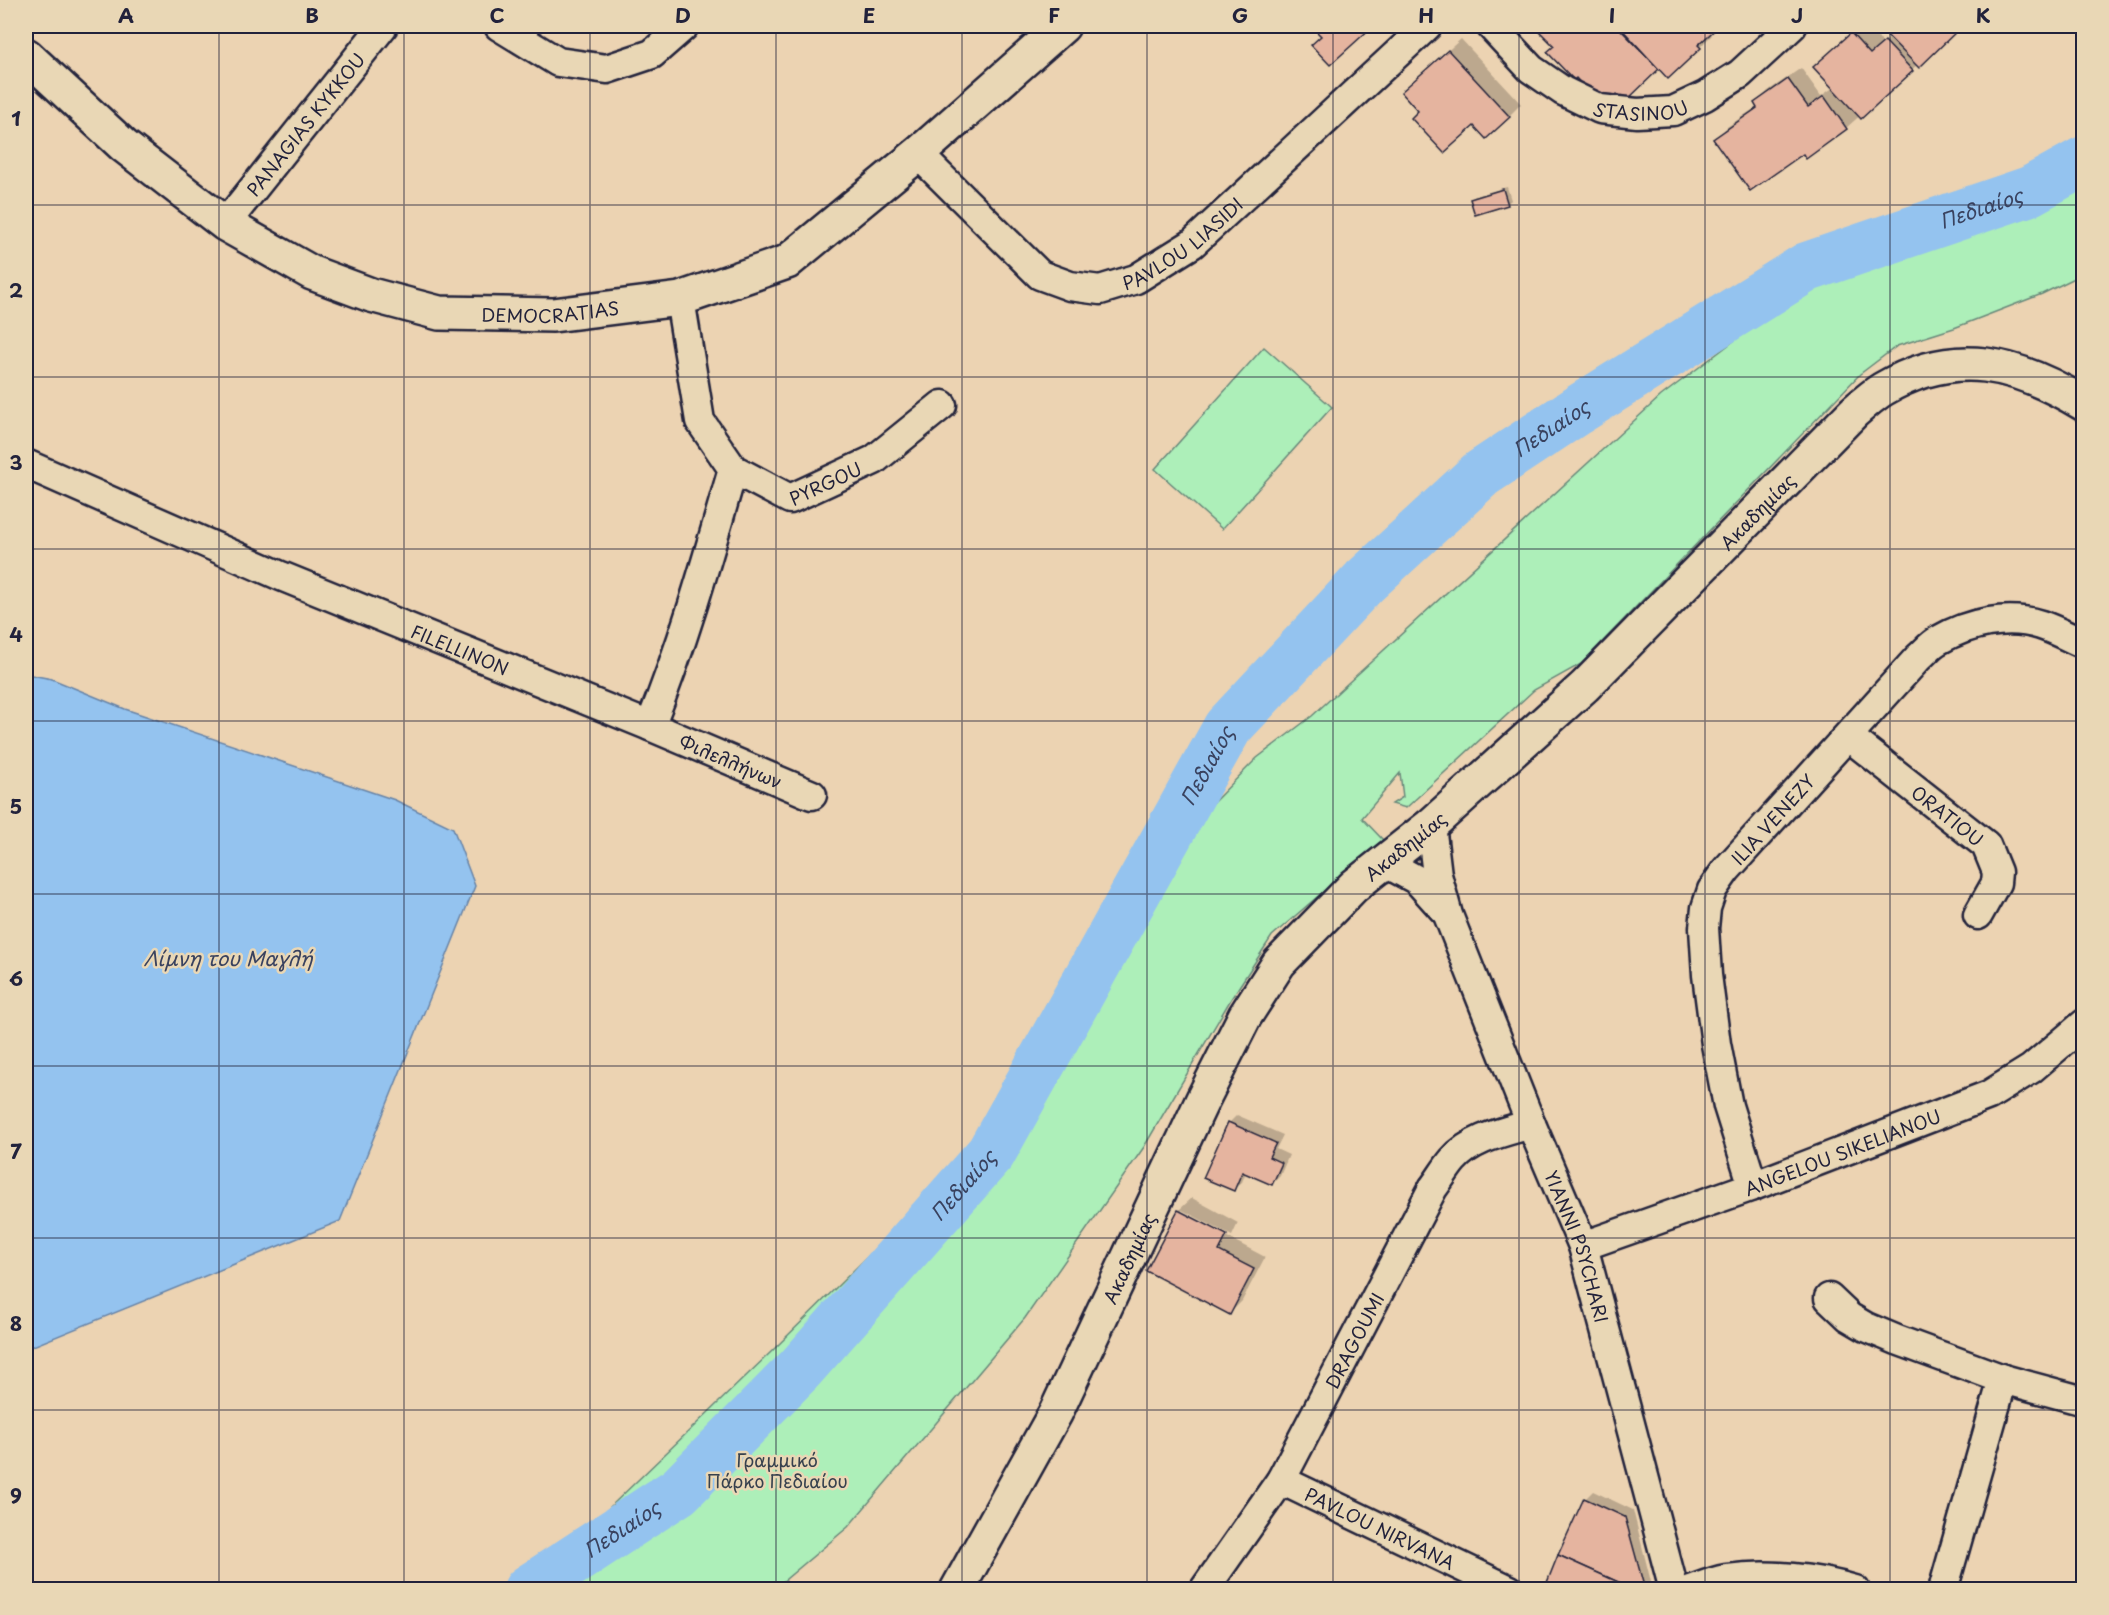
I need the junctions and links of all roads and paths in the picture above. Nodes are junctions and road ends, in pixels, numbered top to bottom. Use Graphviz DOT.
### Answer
graph roads {
  1 [pos="383,26"];
  2 [pos="499,26"];
  3 [pos="684,26"];
  4 [pos="1063,26"];
  5 [pos="1427,26"];
  6 [pos="1491,26"];
  7 [pos="1792,26"];
  8 [pos="26,55"];
  9 [pos="918,154"];
  10 [pos="225,224"];
  11 [pos="680,299"];
  12 [pos="2084,404"];
  13 [pos="942,405"];
  14 [pos="26,464"];
  15 [pos="733,469"];
  16 [pos="2084,644"];
  17 [pos="650,726"];
  18 [pos="1849,737"];
  19 [pos="812,795"];
  20 [pos="1431,825"];
  21 [pos="1383,862"];
  22 [pos="1448,915"];
  23 [pos="1978,915"];
  24 [pos="2084,1024"];
  25 [pos="1531,1124"];
  26 [pos="1752,1186"];
  27 [pos="1583,1246"];
  28 [pos="1829,1298"];
  29 [pos="2002,1379"];
  30 [pos="2084,1401"];
  31 [pos="1281,1480"];
  32 [pos="957,1590"];
  33 [pos="1204,1590"];
  34 [pos="1510,1590"];
  35 [pos="1674,1590"];
  36 [pos="1691,1590"];
  37 [pos="1855,1590"];
  38 [pos="1943,1590"];
  1 -- 10 [label="street, PANAGIAS KYKKOU"];
  2 -- 3 [label="street"];
  4 -- 9 [label="street, DEMOCRATIAS"];
  5 -- 9 [label="street, PAVLOU LIASIDI"];
  6 -- 7 [label="street, STASINOU"];
  8 -- 10 [label="street, DEMOCRATIAS"];
  9 -- 11 [label="street, DEMOCRATIAS"];
  10 -- 11 [label="street, DEMOCRATIAS"];
  11 -- 15 [label="street, PYRGOU"];
  12 -- 20 [label="street, Ακαδημίας"];
  13 -- 15 [label="street, PYRGOU"];
  14 -- 17 [label="street, FILELLINON"];
  15 -- 17 [label="street"];
  16 -- 18 [label="street, ILIA VENEZY"];
  17 -- 19 [label="street, Φιλελλήνων"];
  18 -- 23 [label="street, ORATIOU"];
  18 -- 26 [label="street, ILIA VENEZY"];
  20 -- 21 [label="street, Ακαδημίας"];
  20 -- 22 [label="street, YIANNI PSYCHARI"];
  21 -- 22 [label="street, YIANNI PSYCHARI"];
  21 -- 32 [label="street, Ακαδημίας"];
  22 -- 25 [label="street, YIANNI PSYCHARI"];
  24 -- 26 [label="street, ANGELOU SIKELIANOU"];
  25 -- 27 [label="street, YIANNI PSYCHARI"];
  25 -- 31 [label="street, DRAGOUMI"];
  26 -- 27 [label="street, ANGELOU SIKELIANOU"];
  27 -- 35 [label="street, YIANNI PSYCHARI"];
  28 -- 29 [label="street"];
  29 -- 30 [label="street"];
  29 -- 38 [label="street"];
  31 -- 33 [label="street, DRAGOUMI"];
  31 -- 34 [label="street, PAVLOU NIRVANA"];
  36 -- 37 [label="street"];
}
